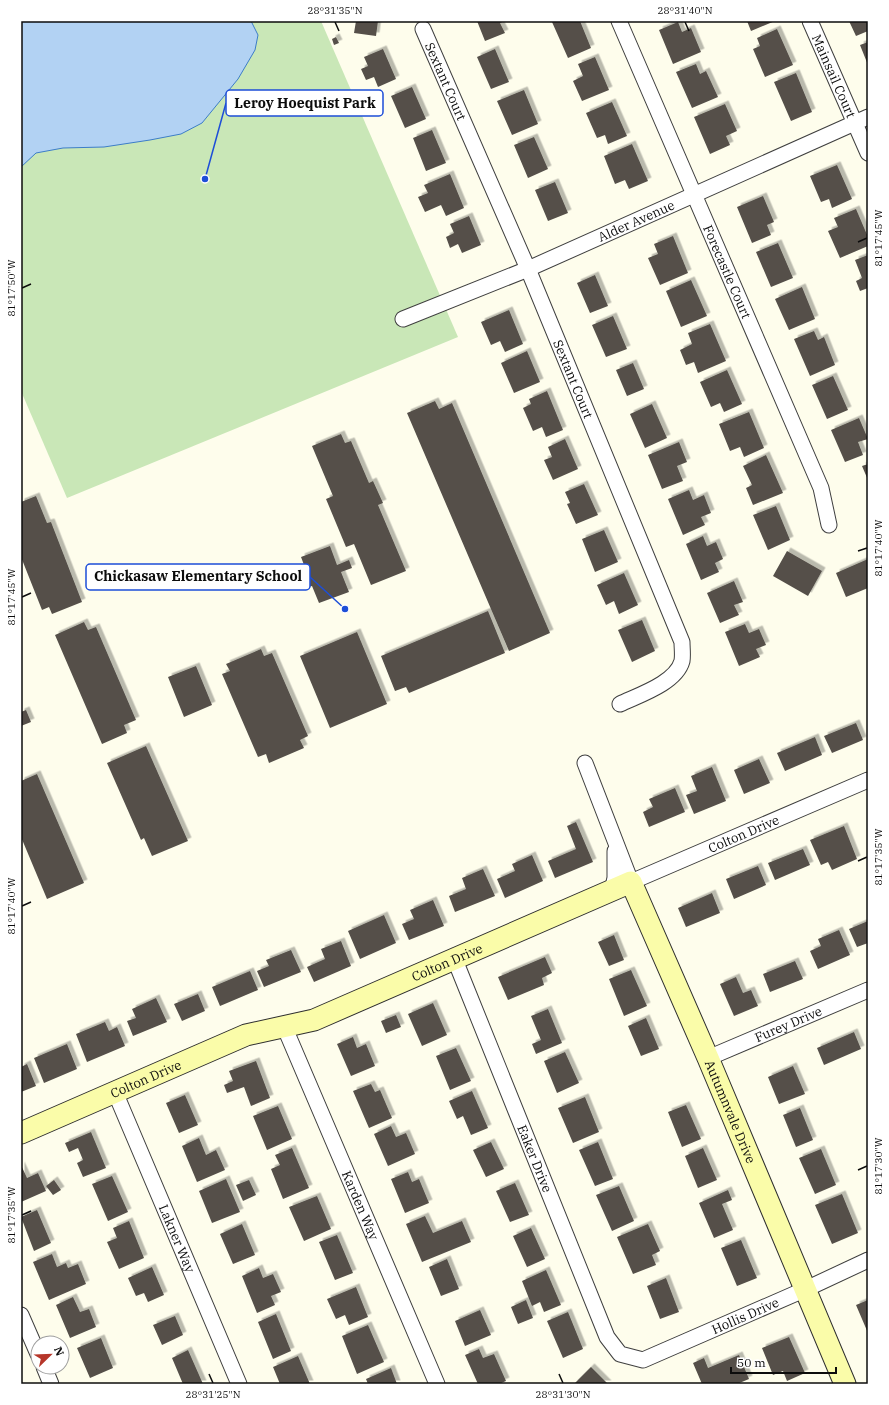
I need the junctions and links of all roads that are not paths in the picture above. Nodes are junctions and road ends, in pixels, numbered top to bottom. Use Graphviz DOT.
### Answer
graph roads {
  1 [pos="619,21"];
  2 [pos="810,21"];
  3 [pos="423,29"];
  4 [pos="862,120"];
  5 [pos="868,153"];
  6 [pos="693,194"];
  7 [pos="528,269"];
  8 [pos="403,319"];
  9 [pos="829,525"];
  10 [pos="620,704"];
  11 [pos="585,763"];
  12 [pos="868,780"];
  13 [pos="614,840"];
  14 [pos="631,882"];
  15 [pos="612,891"];
  16 [pos="455,960"];
  17 [pos="868,990"];
  18 [pos="284,1026"];
  19 [pos="708,1058"];
  20 [pos="115,1092"];
  21 [pos="21,1132"];
  22 [pos="868,1260"];
  23 [pos="806,1289"];
  24 [pos="21,1315"];
  25 [pos="30,1336"];
  26 [pos="620,1354"];
  27 [pos="239,1384"];
  28 [pos="437,1384"];
  29 [pos="846,1384"];
  1 -- 6 [label="street, Forecastle Court"];
  2 -- 4 [label="street, Mainsail Court"];
  3 -- 7 [label="street, Sextant Court"];
  4 -- 5 [label="street, Mainsail Court"];
  4 -- 6 [label="street, Alder Avenue"];
  6 -- 7 [label="street, Alder Avenue"];
  6 -- 9 [label="street, Forecastle Court"];
  7 -- 8 [label="street, Alder Avenue"];
  7 -- 10 [label="street, Sextant Court"];
  11 -- 13 [label="street, Autumnvale Drive"];
  12 -- 14 [label="street, Colton Drive"];
  13 -- 14 [label="street, Autumnvale Drive"];
  13 -- 15 [label="street, Autumnvale Drive"];
  14 -- 15 [label="street, Colton Drive"];
  14 -- 19 [label="street, Autumnvale Drive"];
  15 -- 16 [label="street, Colton Drive"];
  16 -- 18 [label="street, Colton Drive"];
  16 -- 26 [label="street, Eaker Drive"];
  17 -- 19 [label="street, Furey Drive"];
  18 -- 20 [label="street, Colton Drive"];
  18 -- 28 [label="street, Karden Way"];
  19 -- 23 [label="street, Autumnvale Drive"];
  20 -- 21 [label="street, Colton Drive"];
  20 -- 27 [label="street, Lakner Way"];
  22 -- 23 [label="street, Hollis Drive"];
  23 -- 26 [label="street, Hollis Drive"];
  23 -- 29 [label="street, Autumnvale Drive"];
  24 -- 25 [label="street"];
}
